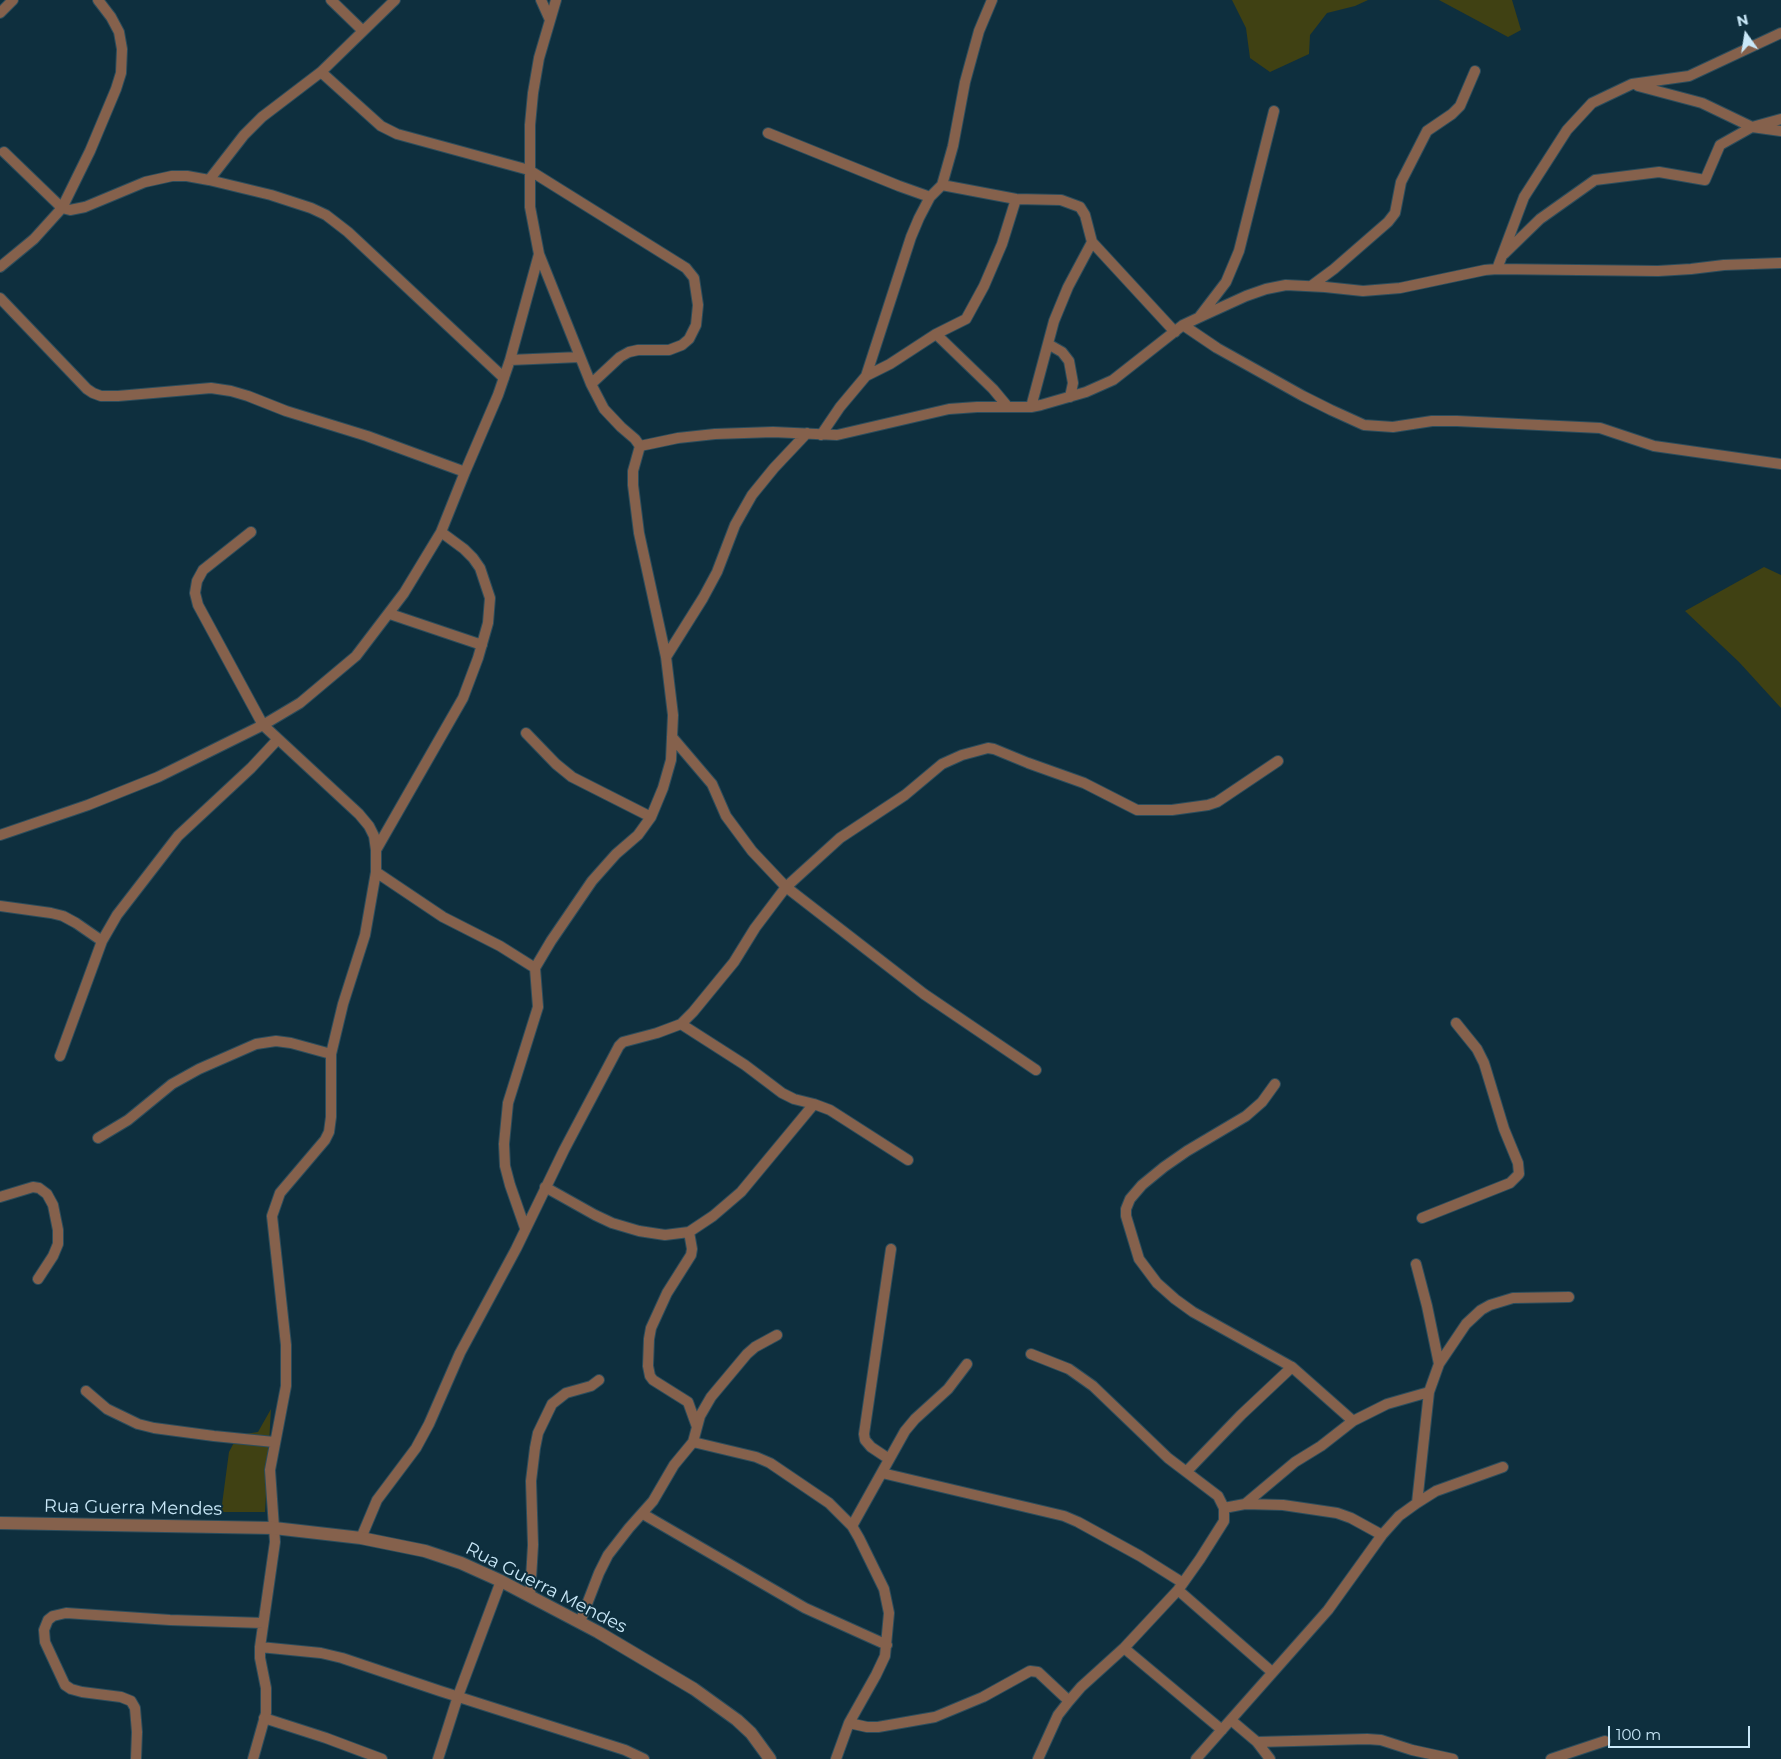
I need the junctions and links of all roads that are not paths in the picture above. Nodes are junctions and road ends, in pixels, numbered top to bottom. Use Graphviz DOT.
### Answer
graph roads {
  1 [pos="13,0"];
  2 [pos="98,0"];
  3 [pos="331,0"];
  4 [pos="395,0"];
  5 [pos="541,0"];
  6 [pos="556,0"];
  7 [pos="992,0"];
  8 [pos="0,13"];
  9 [pos="550,20"];
  10 [pos="364,31"];
  11 [pos="1781,33"];
  12 [pos="1476,71"];
  13 [pos="321,72"];
  14 [pos="1632,84"];
  15 [pos="1274,111"];
  16 [pos="1781,119"];
  17 [pos="1752,128"];
  18 [pos="1781,131"];
  19 [pos="768,133"];
  20 [pos="4,152"];
  21 [pos="529,170"];
  22 [pos="209,180"];
  23 [pos="942,185"];
  24 [pos="930,197"];
  25 [pos="1016,200"];
  26 [pos="62,208"];
  27 [pos="1092,242"];
  28 [pos="539,254"];
  29 [pos="1502,257"];
  30 [pos="1781,263"];
  31 [pos="0,267"];
  32 [pos="1497,269"];
  33 [pos="1311,286"];
  34 [pos="0,298"];
  35 [pos="1200,317"];
  36 [pos="1179,329"];
  37 [pos="936,334"];
  38 [pos="1048,344"];
  39 [pos="580,357"];
  40 [pos="510,360"];
  41 [pos="866,376"];
  42 [pos="504,378"];
  43 [pos="591,384"];
  44 [pos="1070,398"];
  45 [pos="1008,407"];
  46 [pos="1031,407"];
  47 [pos="807,433"];
  48 [pos="821,435"];
  49 [pos="640,446"];
  50 [pos="1781,464"];
  51 [pos="465,472"];
  52 [pos="251,532"];
  53 [pos="441,532"];
  54 [pos="390,614"];
  55 [pos="482,645"];
  56 [pos="666,657"];
  57 [pos="263,725"];
  58 [pos="526,733"];
  59 [pos="672,737"];
  60 [pos="278,739"];
  61 [pos="1278,761"];
  62 [pos="651,817"];
  63 [pos="0,835"];
  64 [pos="376,850"];
  65 [pos="376,872"];
  66 [pos="786,887"];
  67 [pos="0,906"];
  68 [pos="102,941"];
  69 [pos="535,968"];
  70 [pos="1456,1023"];
  71 [pos="681,1024"];
  72 [pos="331,1054"];
  73 [pos="60,1056"];
  74 [pos="1036,1070"];
  75 [pos="1274,1084"];
  76 [pos="814,1104"];
  77 [pos="98,1138"];
  78 [pos="908,1160"];
  79 [pos="545,1187"];
  80 [pos="0,1197"];
  81 [pos="1422,1218"];
  82 [pos="526,1228"];
  83 [pos="689,1232"];
  84 [pos="891,1249"];
  85 [pos="1416,1264"];
  86 [pos="38,1279"];
  87 [pos="1570,1297"];
  88 [pos="777,1335"];
  89 [pos="1031,1354"];
  90 [pos="967,1364"];
  91 [pos="1439,1364"];
  92 [pos="1292,1367"];
  93 [pos="599,1380"];
  94 [pos="86,1391"];
  95 [pos="1429,1392"];
  96 [pos="1353,1420"];
  97 [pos="697,1428"];
  98 [pos="274,1442"];
  99 [pos="693,1442"];
  100 [pos="889,1459"];
  101 [pos="1503,1467"];
  102 [pos="1187,1471"];
  103 [pos="882,1472"];
  104 [pos="1416,1503"];
  105 [pos="1244,1504"];
  106 [pos="1224,1508"];
  107 [pos="643,1514"];
  108 [pos="0,1523"];
  109 [pos="852,1526"];
  110 [pos="274,1528"];
  111 [pos="1382,1534"];
  112 [pos="361,1538"];
  113 [pos="501,1581"];
  114 [pos="1180,1586"];
  115 [pos="530,1596"];
  116 [pos="580,1622"];
  117 [pos="263,1623"];
  118 [pos="887,1645"];
  119 [pos="260,1647"];
  120 [pos="1124,1648"];
  121 [pos="1272,1672"];
  122 [pos="458,1696"];
  123 [pos="1069,1700"];
  124 [pos="264,1718"];
  125 [pos="1231,1720"];
  126 [pos="849,1723"];
  127 [pos="1222,1730"];
  128 [pos="1605,1741"];
  129 [pos="1256,1742"];
  130 [pos="136,1759"];
  131 [pos="253,1759"];
  132 [pos="382,1759"];
  133 [pos="438,1759"];
  134 [pos="644,1759"];
  135 [pos="770,1759"];
  136 [pos="836,1759"];
  137 [pos="1038,1759"];
  138 [pos="1196,1759"];
  139 [pos="1270,1759"];
  140 [pos="1453,1759"];
  141 [pos="1552,1759"];
  1 -- 8 [label="street"];
  2 -- 26 [label="street"];
  3 -- 10 [label="street"];
  4 -- 10 [label="street"];
  5 -- 9 [label="street"];
  6 -- 9 [label="street"];
  7 -- 23 [label="street"];
  9 -- 21 [label="street"];
  10 -- 13 [label="street"];
  11 -- 14 [label="street"];
  12 -- 33 [label="street"];
  13 -- 21 [label="street"];
  13 -- 22 [label="street"];
  14 -- 17 [label="street"];
  14 -- 29 [label="street"];
  15 -- 35 [label="street"];
  16 -- 17 [label="street"];
  17 -- 18 [label="street"];
  17 -- 29 [label="street"];
  19 -- 24 [label="street"];
  20 -- 26 [label="street"];
  21 -- 28 [label="street"];
  21 -- 43 [label="street"];
  22 -- 26 [label="street"];
  22 -- 42 [label="street"];
  23 -- 24 [label="street"];
  23 -- 25 [label="street"];
  24 -- 41 [label="street"];
  25 -- 27 [label="street"];
  25 -- 37 [label="street"];
  26 -- 31 [label="street"];
  27 -- 36 [label="street"];
  27 -- 38 [label="street"];
  28 -- 39 [label="street"];
  28 -- 40 [label="street"];
  29 -- 32 [label="street"];
  30 -- 32 [label="street"];
  32 -- 33 [label="street"];
  33 -- 35 [label="street"];
  34 -- 51 [label="street"];
  35 -- 36 [label="street"];
  36 -- 44 [label="street"];
  36 -- 50 [label="street"];
  37 -- 41 [label="street"];
  37 -- 45 [label="street"];
  38 -- 44 [label="street"];
  38 -- 46 [label="street"];
  39 -- 40 [label="street"];
  39 -- 43 [label="street"];
  40 -- 42 [label="street"];
  41 -- 48 [label="street"];
  42 -- 51 [label="street"];
  43 -- 49 [label="street"];
  44 -- 46 [label="street"];
  45 -- 46 [label="street"];
  45 -- 48 [label="street"];
  47 -- 48 [label="street"];
  47 -- 49 [label="street"];
  47 -- 56 [label="street"];
  49 -- 56 [label="street"];
  51 -- 53 [label="street"];
  52 -- 57 [label="street"];
  53 -- 54 [label="street"];
  53 -- 55 [label="street"];
  54 -- 55 [label="street"];
  54 -- 57 [label="street"];
  55 -- 64 [label="street"];
  56 -- 59 [label="street"];
  57 -- 60 [label="street"];
  57 -- 63 [label="street"];
  58 -- 62 [label="street"];
  59 -- 62 [label="street"];
  59 -- 66 [label="street"];
  60 -- 64 [label="street"];
  60 -- 68 [label="street"];
  61 -- 66 [label="street"];
  62 -- 69 [label="street"];
  64 -- 65 [label="street"];
  65 -- 69 [label="street"];
  65 -- 72 [label="street"];
  66 -- 71 [label="street"];
  66 -- 74 [label="street"];
  67 -- 68 [label="street"];
  68 -- 73 [label="street"];
  69 -- 82 [label="street"];
  70 -- 81 [label="street"];
  71 -- 76 [label="street"];
  71 -- 79 [label="street"];
  72 -- 77 [label="street"];
  72 -- 98 [label="street"];
  75 -- 92 [label="street"];
  76 -- 78 [label="street"];
  76 -- 83 [label="street"];
  79 -- 82 [label="street"];
  79 -- 83 [label="street"];
  80 -- 86 [label="street"];
  82 -- 112 [label="street"];
  83 -- 97 [label="street"];
  84 -- 100 [label="street"];
  85 -- 91 [label="street"];
  87 -- 91 [label="street"];
  88 -- 97 [label="street"];
  89 -- 102 [label="street"];
  90 -- 100 [label="street"];
  91 -- 95 [label="street"];
  92 -- 96 [label="street"];
  92 -- 102 [label="street"];
  93 -- 115 [label="street"];
  94 -- 98 [label="street"];
  95 -- 96 [label="street"];
  95 -- 104 [label="street"];
  96 -- 105 [label="street"];
  97 -- 99 [label="street"];
  98 -- 110 [label="street"];
  99 -- 107 [label="street"];
  99 -- 109 [label="street"];
  100 -- 103 [label="street"];
  101 -- 104 [label="street"];
  102 -- 106 [label="street"];
  103 -- 109 [label="street"];
  103 -- 114 [label="street"];
  104 -- 111 [label="street"];
  105 -- 106 [label="street"];
  105 -- 111 [label="street"];
  106 -- 114 [label="street"];
  107 -- 116 [label="street"];
  107 -- 118 [label="street"];
  108 -- 110 [label="street, Rua Guerra Mendes"];
  109 -- 118 [label="street"];
  110 -- 112 [label="street, Rua Guerra Mendes"];
  110 -- 117 [label="street"];
  111 -- 121 [label="street"];
  112 -- 113 [label="street, Rua Guerra Mendes"];
  113 -- 115 [label="street, Rua Guerra Mendes"];
  113 -- 122 [label="street"];
  114 -- 120 [label="street"];
  114 -- 121 [label="street"];
  115 -- 116 [label="street, Rua Guerra Mendes"];
  116 -- 135 [label="street, Rua Guerra Mendes"];
  117 -- 119 [label="street"];
  117 -- 130 [label="street"];
  118 -- 126 [label="street"];
  119 -- 122 [label="street"];
  119 -- 124 [label="street"];
  120 -- 123 [label="street"];
  120 -- 127 [label="street"];
  121 -- 125 [label="street"];
  122 -- 133 [label="street"];
  122 -- 134 [label="street"];
  123 -- 126 [label="street"];
  123 -- 137 [label="street"];
  124 -- 131 [label="street"];
  124 -- 132 [label="street"];
  125 -- 127 [label="street"];
  125 -- 129 [label="street"];
  126 -- 136 [label="street"];
  127 -- 138 [label="street"];
  128 -- 141 [label="street"];
  129 -- 139 [label="street"];
  129 -- 140 [label="street"];
}
